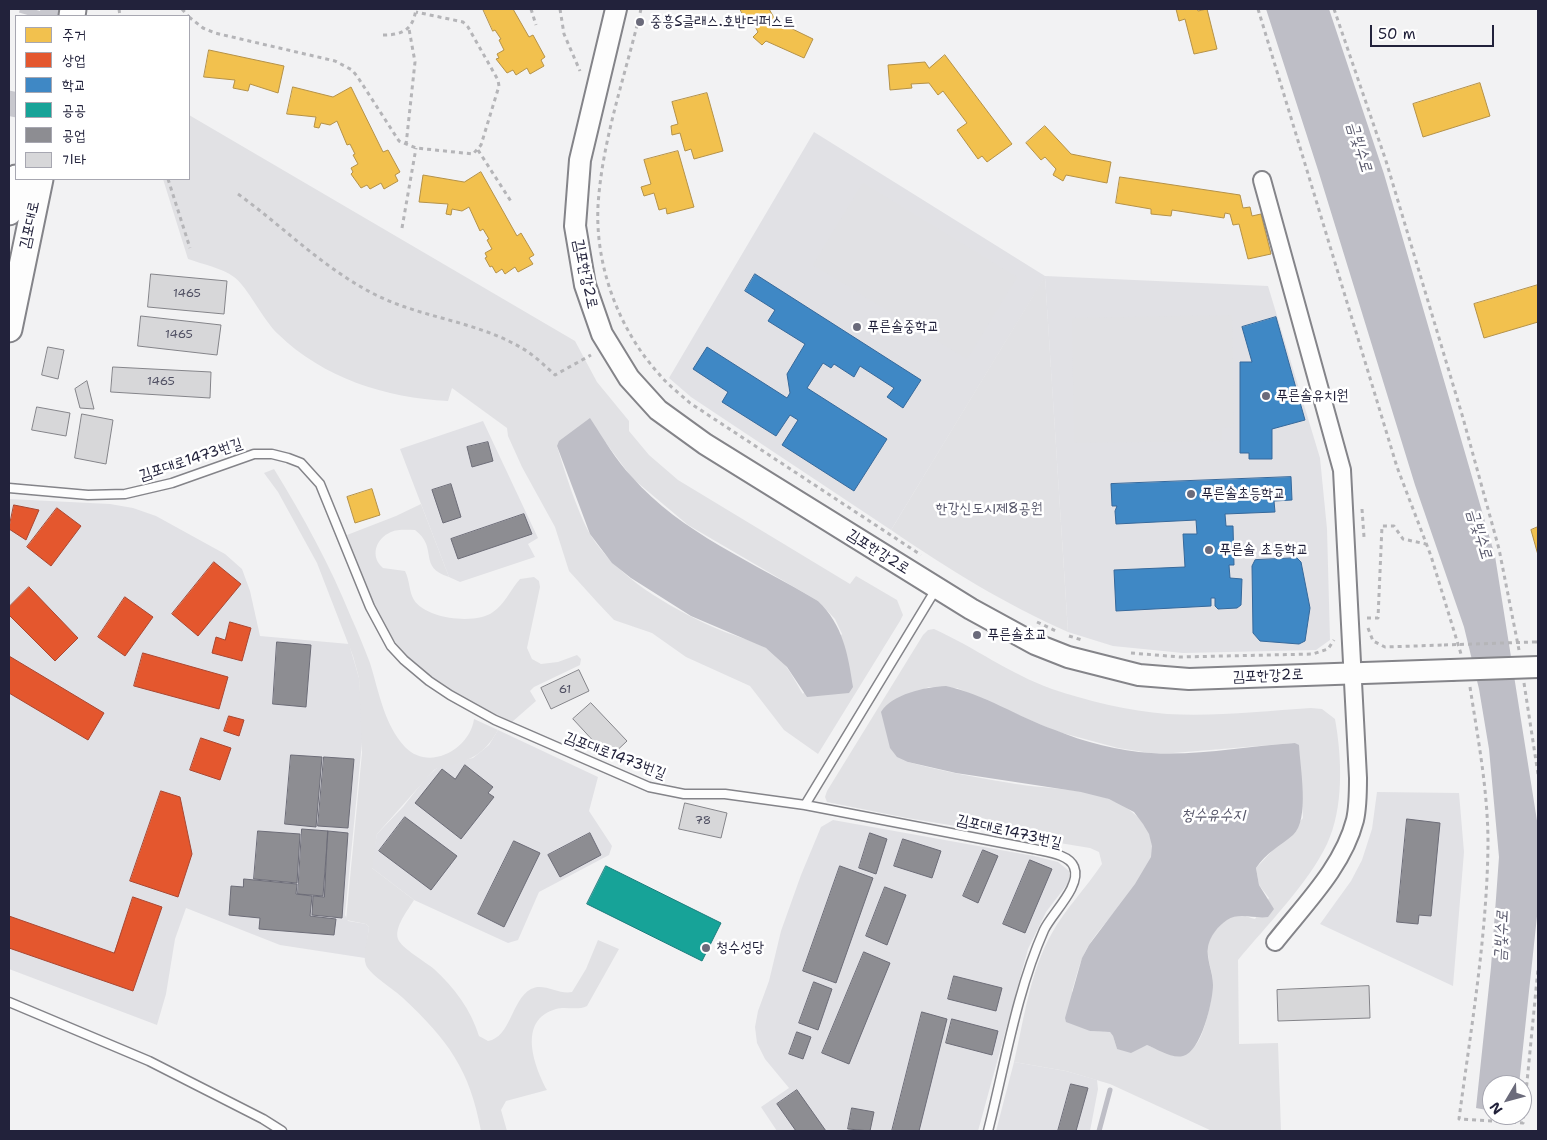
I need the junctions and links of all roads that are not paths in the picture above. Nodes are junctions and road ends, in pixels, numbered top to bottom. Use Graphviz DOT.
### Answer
graph roads {
  1 [pos="616,9"];
  2 [pos="16,180"];
  3 [pos="40,180"];
  4 [pos="1262,180"];
  5 [pos="9,212"];
  6 [pos="9,330"];
  7 [pos="9,488"];
  8 [pos="936,588"];
  9 [pos="1527,668"];
  10 [pos="1353,673"];
  11 [pos="805,805"];
  12 [pos="1275,942"];
  13 [pos="9,1002"];
  14 [pos="282,1131"];
  15 [pos="988,1131"];
  1 -- 8 [label="street, 김포한강2로"];
  2 -- 5 [label="main road, 김포대로"];
  3 -- 6 [label="main road, 김포대로"];
  4 -- 10 [label="street"];
  7 -- 11 [label="lane, 김포대로1473번길"];
  8 -- 10 [label="street, 김포한강2로"];
  8 -- 11 [label="lane"];
  9 -- 10 [label="street, 김포한강2로, bridge"];
  10 -- 12 [label="street"];
  11 -- 15 [label="lane, 김포대로1473번길"];
  13 -- 14 [label="lane"];
}
